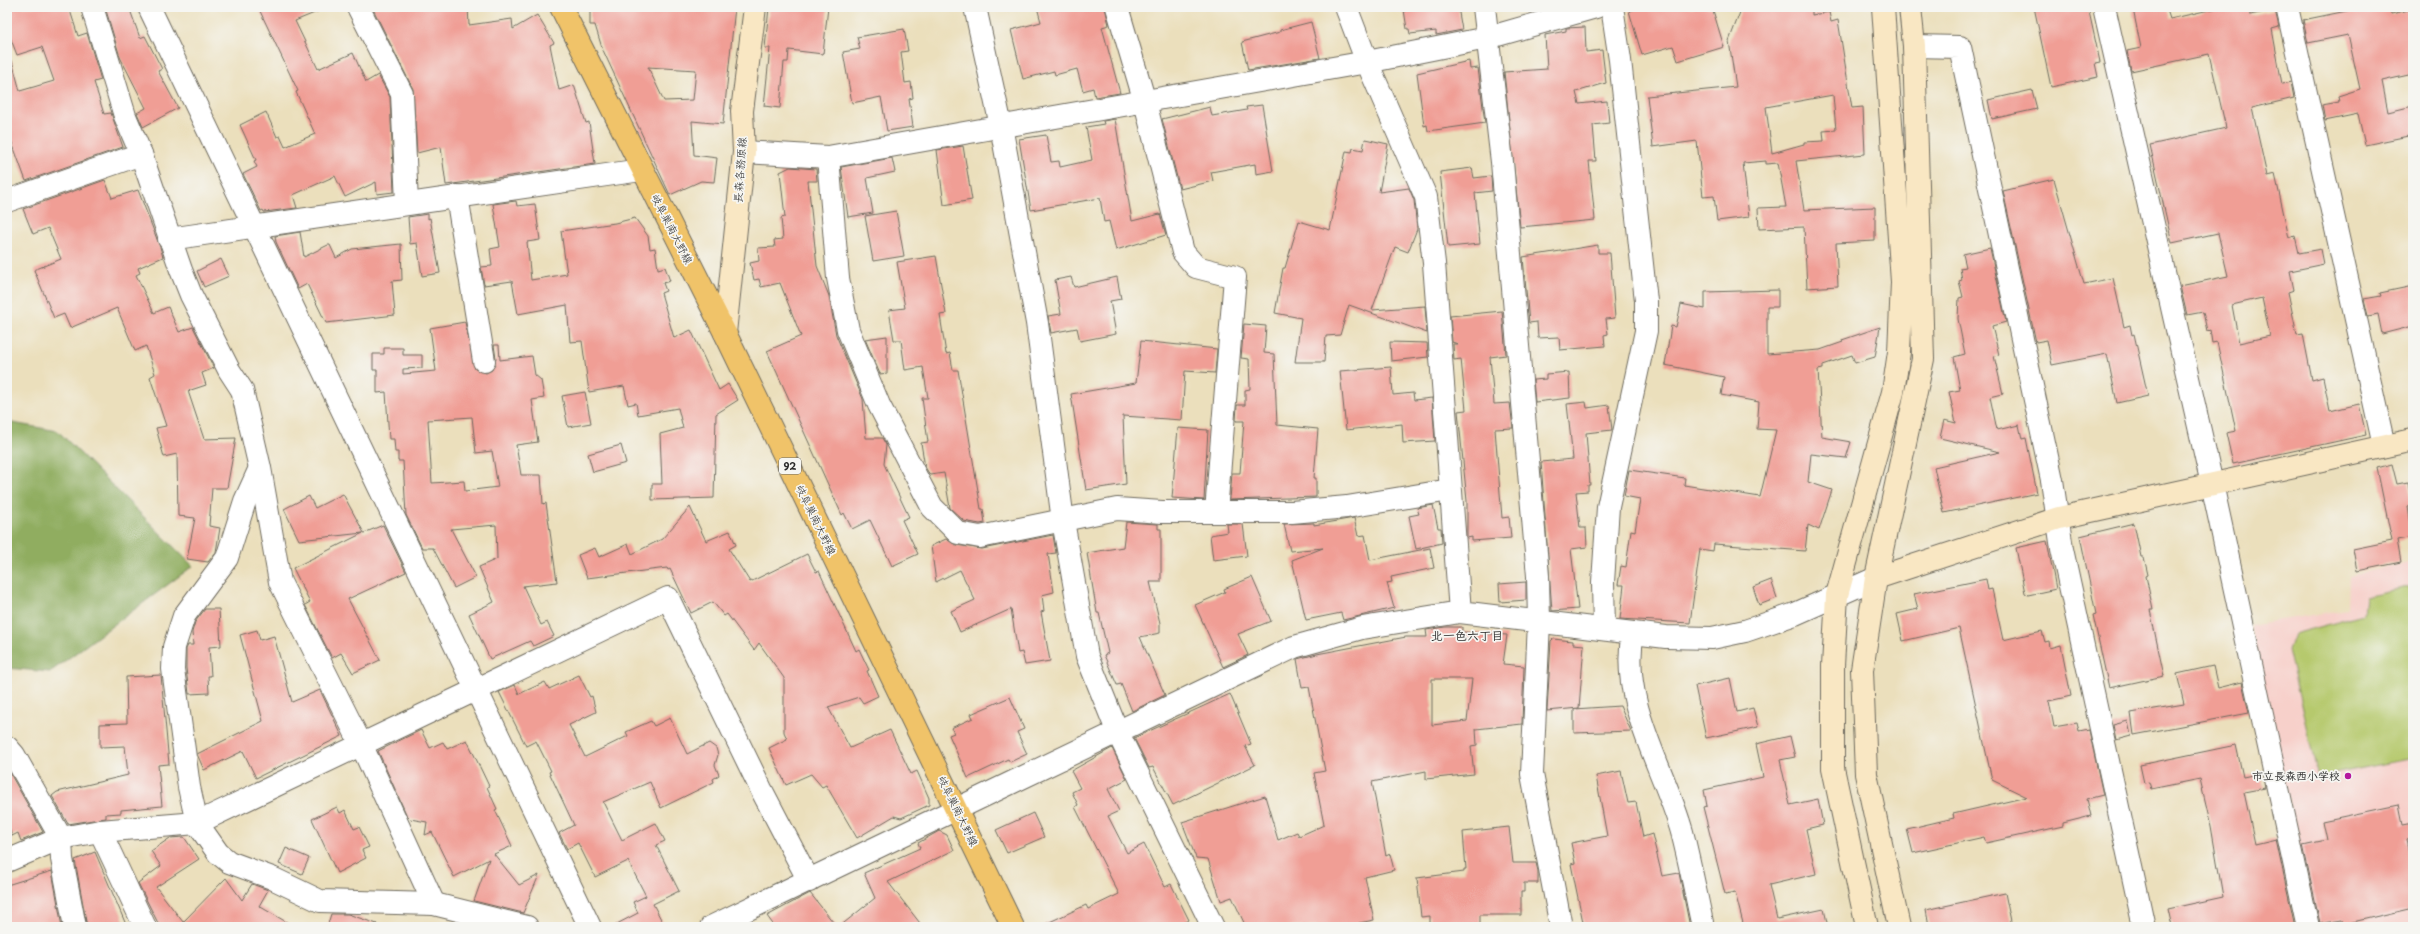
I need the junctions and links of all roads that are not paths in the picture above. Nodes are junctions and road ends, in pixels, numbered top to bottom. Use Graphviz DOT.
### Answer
graph roads {
  1 [pos="92,7"];
  2 [pos="149,7"];
  3 [pos="358,7"];
  4 [pos="561,7"];
  5 [pos="755,7"];
  6 [pos="975,7"];
  7 [pos="1117,7"];
  8 [pos="1346,7"];
  9 [pos="1484,7"];
  10 [pos="1596,7"];
  11 [pos="1612,7"];
  12 [pos="1883,7"];
  13 [pos="1910,7"];
  14 [pos="2104,7"];
  15 [pos="2287,7"];
  16 [pos="1488,38"];
  17 [pos="1914,46"];
  18 [pos="1367,62"];
  19 [pos="1145,102"];
  20 [pos="1001,126"];
  21 [pos="744,152"];
  22 [pos="141,154"];
  23 [pos="828,157"];
  24 [pos="641,170"];
  25 [pos="457,196"];
  26 [pos="7,201"];
  27 [pos="407,203"];
  28 [pos="255,226"];
  29 [pos="169,239"];
  30 [pos="725,333"];
  31 [pos="484,361"];
  32 [pos="2413,440"];
  33 [pos="2384,446"];
  34 [pos="260,468"];
  35 [pos="2212,484"];
  36 [pos="1450,490"];
  37 [pos="1216,512"];
  38 [pos="2059,518"];
  39 [pos="1063,521"];
  40 [pos="1876,578"];
  41 [pos="1837,595"];
  42 [pos="1460,612"];
  43 [pos="1539,622"];
  44 [pos="1604,630"];
  45 [pos="1633,633"];
  46 [pos="475,690"];
  47 [pos="1118,733"];
  48 [pos="361,744"];
  49 [pos="7,747"];
  50 [pos="958,809"];
  51 [pos="197,823"];
  52 [pos="100,831"];
  53 [pos="61,838"];
  54 [pos="7,861"];
  55 [pos="809,881"];
  56 [pos="434,904"];
  57 [pos="75,927"];
  58 [pos="145,927"];
  59 [pos="526,927"];
  60 [pos="590,927"];
  61 [pos="711,927"];
  62 [pos="1013,927"];
  63 [pos="1213,927"];
  64 [pos="1560,927"];
  65 [pos="1703,927"];
  66 [pos="1867,927"];
  67 [pos="1899,927"];
  68 [pos="2144,927"];
  69 [pos="2308,927"];
  1 -- 22 [label="street"];
  2 -- 28 [label="street"];
  3 -- 27 [label="street"];
  4 -- 24 [label="main road, 岐阜巣南大野線 / 92"];
  5 -- 21 [label="street, 長森各務原線"];
  6 -- 20 [label="street"];
  7 -- 19 [label="street"];
  8 -- 18 [label="street"];
  9 -- 16 [label="street"];
  10 -- 16 [label="street"];
  11 -- 44 [label="street"];
  12 -- 41 [label="street"];
  13 -- 17 [label="street"];
  14 -- 35 [label="street"];
  15 -- 33 [label="street"];
  16 -- 18 [label="street"];
  16 -- 43 [label="street"];
  17 -- 38 [label="street"];
  17 -- 40 [label="street"];
  18 -- 19 [label="street"];
  18 -- 36 [label="street"];
  19 -- 20 [label="street"];
  19 -- 37 [label="street"];
  20 -- 23 [label="street"];
  20 -- 39 [label="street"];
  21 -- 23 [label="street"];
  21 -- 30 [label="street, 長森各務原線"];
  22 -- 26 [label="street"];
  22 -- 29 [label="street"];
  23 -- 39 [label="street"];
  24 -- 25 [label="street"];
  24 -- 30 [label="main road, 岐阜巣南大野線 / 92"];
  25 -- 27 [label="street"];
  25 -- 31 [label="street"];
  27 -- 28 [label="street"];
  28 -- 29 [label="street"];
  28 -- 46 [label="street"];
  29 -- 34 [label="street"];
  30 -- 50 [label="main road, 岐阜巣南大野線 / 92"];
  32 -- 33 [label="street"];
  33 -- 35 [label="street"];
  34 -- 48 [label="street"];
  34 -- 51 [label="street"];
  35 -- 38 [label="street"];
  35 -- 69 [label="street"];
  36 -- 37 [label="street"];
  36 -- 42 [label="street"];
  37 -- 39 [label="street"];
  38 -- 40 [label="street"];
  38 -- 68 [label="street"];
  39 -- 47 [label="street"];
  40 -- 41 [label="street"];
  40 -- 67 [label="street"];
  41 -- 45 [label="street"];
  41 -- 66 [label="street"];
  42 -- 43 [label="street"];
  42 -- 47 [label="street"];
  43 -- 44 [label="street"];
  43 -- 64 [label="street"];
  44 -- 45 [label="street"];
  45 -- 65 [label="street"];
  46 -- 48 [label="street"];
  46 -- 55 [label="street"];
  46 -- 60 [label="street"];
  47 -- 50 [label="street"];
  47 -- 63 [label="street"];
  48 -- 51 [label="street"];
  48 -- 56 [label="street"];
  49 -- 53 [label="street"];
  50 -- 55 [label="street"];
  50 -- 62 [label="main road, 岐阜巣南大野線 / 92"];
  51 -- 52 [label="street"];
  51 -- 56 [label="street"];
  52 -- 53 [label="street"];
  52 -- 58 [label="street"];
  53 -- 54 [label="street"];
  53 -- 57 [label="street"];
  55 -- 61 [label="street"];
  56 -- 59 [label="street"];
}
